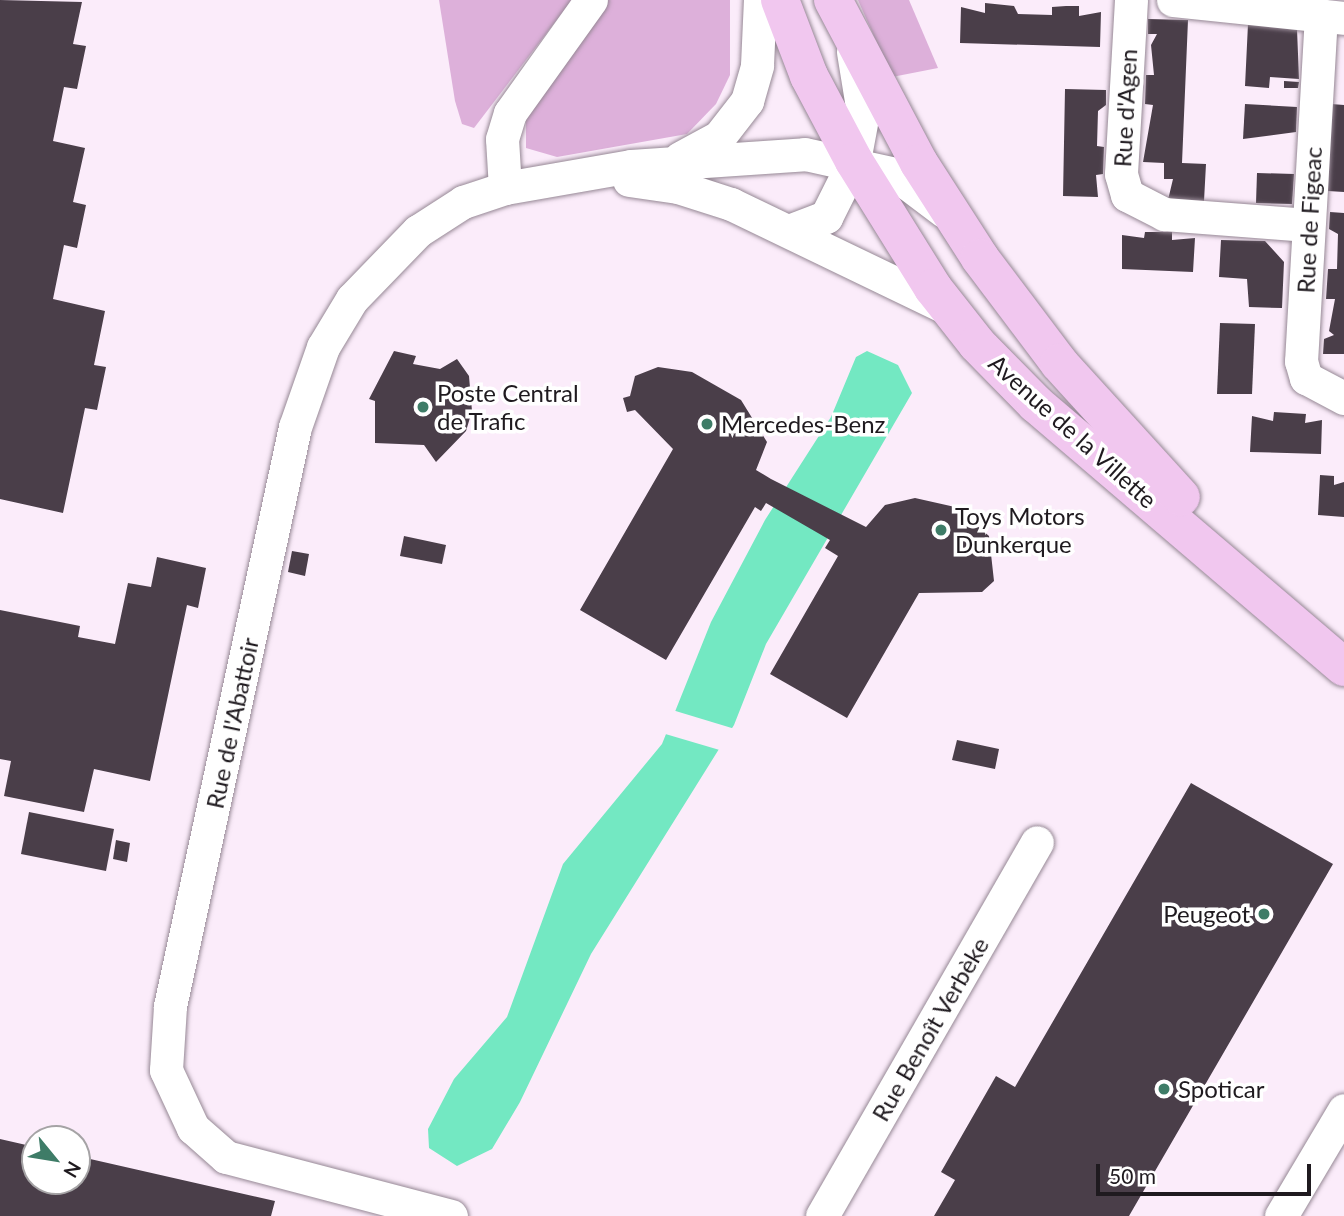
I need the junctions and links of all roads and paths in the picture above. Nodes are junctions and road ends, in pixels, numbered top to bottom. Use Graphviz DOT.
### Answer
graph roads {
  1 [pos="591,0"];
  2 [pos="760,0"];
  3 [pos="780,0"];
  4 [pos="1131,0"];
  5 [pos="1173,0"];
  6 [pos="840,15"];
  7 [pos="1332,17"];
  8 [pos="855,161"];
  9 [pos="667,163"];
  10 [pos="564,178"];
  11 [pos="505,188"];
  12 [pos="954,219"];
  13 [pos="1308,225"];
  14 [pos="789,230"];
  15 [pos="948,309"];
  16 [pos="1344,398"];
  17 [pos="1344,640"];
  18 [pos="1344,667"];
  19 [pos="1037,842"];
  20 [pos="1344,1110"];
  21 [pos="450,1216"];
  22 [pos="822,1216"];
  23 [pos="1281,1216"];
  1 -- 11 [label="street"];
  2 -- 9 [label="street, Rue de l'Abattoir"];
  3 -- 8 [label="main road, Avenue de la Villette"];
  4 -- 13 [label="street, Rue d'Agen"];
  5 -- 7 [label="street"];
  6 -- 8 [label="street"];
  6 -- 12 [label="main road, Avenue de la Villette"];
  7 -- 13 [label="street, Rue de Figeac"];
  8 -- 9 [label="street, Rue de l'Abattoir"];
  8 -- 12 [label="street, Rue de l'Abattoir"];
  8 -- 14 [label="street"];
  8 -- 15 [label="main road, Avenue de la Villette"];
  9 -- 10 [label="street, Rue de l'Abattoir"];
  10 -- 11 [label="street, Rue de l'Abattoir"];
  10 -- 14 [label="street, Rue de l'Abattoir"];
  11 -- 21 [label="street, Rue de l'Abattoir"];
  12 -- 17 [label="main road, Avenue de la Villette"];
  13 -- 16 [label="street, Rue de Figeac"];
  14 -- 15 [label="street, Rue de l'Abattoir"];
  15 -- 18 [label="main road, Avenue de la Villette"];
  19 -- 22 [label="street, Rue Benoît Verbèke"];
  20 -- 23 [label="street"];
}
